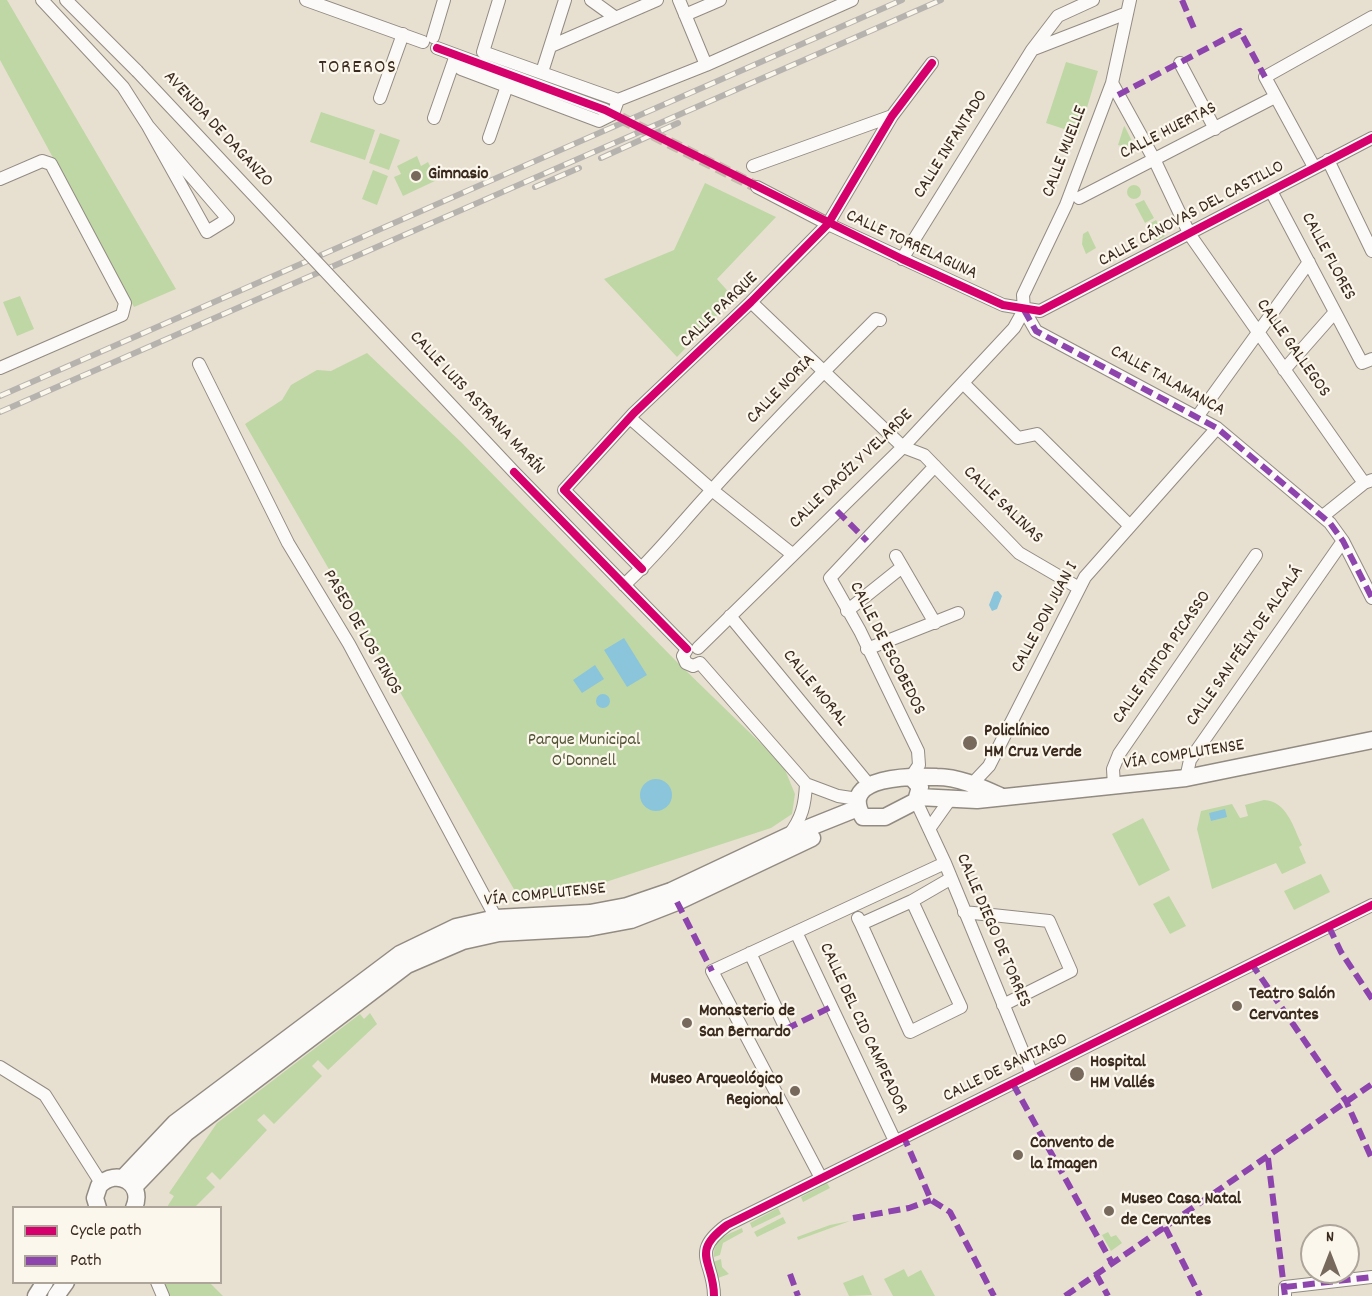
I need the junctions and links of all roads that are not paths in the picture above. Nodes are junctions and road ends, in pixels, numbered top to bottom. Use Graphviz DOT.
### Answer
graph roads {
  1 [pos="42,0"];
  2 [pos="66,0"];
  3 [pos="306,0"];
  4 [pos="444,0"];
  5 [pos="499,0"];
  6 [pos="565,0"];
  7 [pos="591,0"];
  8 [pos="657,0"];
  9 [pos="679,0"];
  10 [pos="720,0"];
  11 [pos="852,0"];
  12 [pos="1094,0"];
  13 [pos="1130,0"];
  14 [pos="1127,13"];
  15 [pos="685,15"];
  16 [pos="1372,17"];
  17 [pos="616,18"];
  18 [pos="403,34"];
  19 [pos="431,42"];
  20 [pos="551,46"];
  21 [pos="1032,50"];
  22 [pos="456,55"];
  23 [pos="932,63"];
  24 [pos="1180,63"];
  25 [pos="706,65"];
  26 [pos="542,72"];
  27 [pos="1112,83"];
  28 [pos="507,86"];
  29 [pos="1275,97"];
  30 [pos="380,98"];
  31 [pos="618,100"];
  32 [pos="605,110"];
  33 [pos="892,116"];
  34 [pos="434,118"];
  35 [pos="148,126"];
  36 [pos="1215,129"];
  37 [pos="489,138"];
  38 [pos="1372,138"];
  39 [pos="1328,160"];
  40 [pos="1155,161"];
  41 [pos="753,166"];
  42 [pos="1314,167"];
  43 [pos="0,179"];
  44 [pos="757,187"];
  45 [pos="1271,191"];
  46 [pos="1079,198"];
  47 [pos="828,224"];
  48 [pos="1190,236"];
  49 [pos="1372,251"];
  50 [pos="902,259"];
  51 [pos="1309,262"];
  52 [pos="340,287"];
  53 [pos="751,302"];
  54 [pos="1024,310"];
  55 [pos="1335,312"];
  56 [pos="880,320"];
  57 [pos="1257,330"];
  58 [pos="1372,358"];
  59 [pos="199,364"];
  60 [pos="0,368"];
  61 [pos="1284,370"];
  62 [pos="825,372"];
  63 [pos="964,384"];
  64 [pos="630,417"];
  65 [pos="1197,417"];
  66 [pos="1217,428"];
  67 [pos="903,447"];
  68 [pos="934,466"];
  69 [pos="1368,481"];
  70 [pos="712,490"];
  71 [pos="1323,516"];
  72 [pos="1129,525"];
  73 [pos="1343,541"];
  74 [pos="792,554"];
  75 [pos="1256,555"];
  76 [pos="896,556"];
  77 [pos="902,567"];
  78 [pos="642,569"];
  79 [pos="624,585"];
  80 [pos="1079,588"];
  81 [pos="1372,598"];
  82 [pos="848,611"];
  83 [pos="958,613"];
  84 [pos="730,616"];
  85 [pos="935,623"];
  86 [pos="692,649"];
  87 [pos="867,649"];
  88 [pos="1372,741"];
  89 [pos="911,777"];
  90 [pos="1186,778"];
  91 [pos="806,784"];
  92 [pos="972,784"];
  93 [pos="870,786"];
  94 [pos="1114,786"];
  95 [pos="1000,796"];
  96 [pos="951,798"];
  97 [pos="917,799"];
  98 [pos="860,808"];
  99 [pos="929,829"];
  100 [pos="788,836"];
  101 [pos="945,863"];
  102 [pos="950,879"];
  103 [pos="912,901"];
  104 [pos="1372,905"];
  105 [pos="854,907"];
  106 [pos="964,912"];
  107 [pos="496,918"];
  108 [pos="861,924"];
  109 [pos="796,932"];
  110 [pos="750,953"];
  111 [pos="1003,1005"];
  112 [pos="786,1029"];
  113 [pos="0,1067"];
  114 [pos="1032,1074"];
  115 [pos="895,1140"];
  116 [pos="821,1178"];
  117 [pos="128,1182"];
  118 [pos="101,1183"];
  119 [pos="98,1206"];
  120 [pos="135,1206"];
  121 [pos="1372,1277"];
  122 [pos="1285,1292"];
  123 [pos="714,1296"];
  1 -- 35 [label="street"];
  2 -- 52 [label="street, AVENIDA DE DAGANZO, bridge"];
  3 -- 18 [label="street"];
  4 -- 19 [label="street"];
  5 -- 26 [label="street"];
  6 -- 20 [label="street"];
  7 -- 17 [label="street"];
  8 -- 17 [label="street"];
  9 -- 15 [label="street"];
  10 -- 15 [label="street"];
  11 -- 25 [label="street"];
  12 -- 21 [label="street, CALLE INFANTADO"];
  13 -- 14 [label="street, CALLE MUELLE"];
  14 -- 21 [label="street"];
  14 -- 27 [label="street, CALLE MUELLE"];
  15 -- 25 [label="street"];
  16 -- 29 [label="street"];
  17 -- 20 [label="street"];
  18 -- 19 [label="street"];
  18 -- 30 [label="street"];
  19 -- 22 [label="street"];
  20 -- 26 [label="street"];
  21 -- 50 [label="street, CALLE INFANTADO"];
  22 -- 28 [label="street"];
  22 -- 32 [label="street"];
  22 -- 34 [label="street"];
  23 -- 33 [label="street, CALLE PARQUE"];
  24 -- 36 [label="street"];
  25 -- 31 [label="street"];
  26 -- 31 [label="street"];
  27 -- 40 [label="street, CALLE GALLEGOS"];
  27 -- 54 [label="street, CALLE MUELLE"];
  28 -- 31 [label="street"];
  28 -- 37 [label="street"];
  29 -- 36 [label="street, CALLE HUERTAS"];
  29 -- 42 [label="street"];
  33 -- 41 [label="street"];
  33 -- 47 [label="street, CALLE PARQUE"];
  35 -- 35 [label="street"];
  36 -- 40 [label="street, CALLE HUERTAS"];
  38 -- 39 [label="street, CALLE CÁNOVAS DEL CASTILLO"];
  39 -- 42 [label="street, CALLE CÁNOVAS DEL CASTILLO"];
  39 -- 49 [label="street"];
  40 -- 46 [label="street, CALLE HUERTAS"];
  40 -- 48 [label="street, CALLE GALLEGOS"];
  42 -- 45 [label="street, CALLE CÁNOVAS DEL CASTILLO"];
  43 -- 60 [label="street"];
  44 -- 47 [label="street, CALLE TORRELAGUNA"];
  45 -- 48 [label="street, CALLE CÁNOVAS DEL CASTILLO"];
  45 -- 51 [label="street, CALLE FLORES"];
  47 -- 50 [label="street, CALLE TORRELAGUNA"];
  47 -- 53 [label="street, CALLE PARQUE"];
  48 -- 54 [label="street, CALLE CÁNOVAS DEL CASTILLO"];
  48 -- 57 [label="street, CALLE GALLEGOS"];
  50 -- 54 [label="street, CALLE TORRELAGUNA"];
  51 -- 55 [label="street, CALLE FLORES"];
  51 -- 57 [label="street"];
  52 -- 79 [label="street, CALLE LUIS ASTRANA MARÍN"];
  53 -- 62 [label="street, CALLE SALINAS"];
  53 -- 64 [label="street, CALLE PARQUE"];
  54 -- 63 [label="street, CALLE DAOÍZ Y VELARDE"];
  54 -- 65 [label="street, CALLE TALAMANCA"];
  55 -- 58 [label="street, CALLE FLORES"];
  55 -- 61 [label="street"];
  56 -- 62 [label="street, CALLE NORIA"];
  57 -- 61 [label="street, CALLE GALLEGOS"];
  57 -- 65 [label="street"];
  59 -- 107 [label="street, PASEO DE LOS PINOS"];
  61 -- 69 [label="street, CALLE GALLEGOS"];
  62 -- 67 [label="street, CALLE SALINAS"];
  62 -- 70 [label="street, CALLE NORIA"];
  63 -- 67 [label="street, CALLE DAOÍZ Y VELARDE"];
  63 -- 72 [label="street"];
  64 -- 70 [label="street"];
  64 -- 78 [label="street, CALLE PARQUE"];
  65 -- 66 [label="street, CALLE TALAMANCA"];
  66 -- 71 [label="street, CALLE TALAMANCA"];
  66 -- 72 [label="street, CALLE DON JUAN I"];
  67 -- 68 [label="street, CALLE SALINAS"];
  67 -- 74 [label="street, CALLE DAOÍZ Y VELARDE"];
  68 -- 80 [label="street, CALLE SALINAS"];
  68 -- 82 [label="street, CALLE DE ESCOBEDOS"];
  69 -- 71 [label="street, CALLE GALLEGOS"];
  70 -- 74 [label="street"];
  70 -- 78 [label="street, CALLE NORIA"];
  71 -- 73 [label="street, CALLE TALAMANCA"];
  72 -- 80 [label="street, CALLE DON JUAN I"];
  73 -- 81 [label="street, CALLE TALAMANCA"];
  73 -- 90 [label="street, CALLE SAN FÉLIX DE ALCALÁ"];
  74 -- 84 [label="street, CALLE DAOÍZ Y VELARDE"];
  75 -- 94 [label="street, CALLE PINTOR PICASSO"];
  76 -- 77 [label="street"];
  77 -- 82 [label="street"];
  77 -- 85 [label="street"];
  78 -- 79 [label="street, CALLE NORIA"];
  79 -- 86 [label="street, CALLE LUIS ASTRANA MARÍN"];
  80 -- 92 [label="street, CALLE DON JUAN I"];
  82 -- 87 [label="street, CALLE DE ESCOBEDOS"];
  83 -- 85 [label="street"];
  84 -- 86 [label="street, CALLE DAOÍZ Y VELARDE"];
  84 -- 93 [label="street, CALLE MORAL"];
  85 -- 87 [label="street"];
  86 -- 91 [label="street"];
  87 -- 89 [label="street, CALLE DE ESCOBEDOS"];
  88 -- 90 [label="main road, VÍA COMPLUTENSE"];
  89 -- 92 [label="main road, VÍA COMPLUTENSE"];
  89 -- 93 [label="main road, VÍA COMPLUTENSE"];
  89 -- 97 [label="main road"];
  90 -- 94 [label="main road, VÍA COMPLUTENSE"];
  91 -- 98 [label="street"];
  91 -- 100 [label="street"];
  92 -- 95 [label="main road, VÍA COMPLUTENSE"];
  93 -- 98 [label="main road"];
  94 -- 95 [label="main road, VÍA COMPLUTENSE"];
  95 -- 96 [label="main road, VÍA COMPLUTENSE"];
  96 -- 97 [label="main road, VÍA COMPLUTENSE"];
  96 -- 99 [label="street"];
  97 -- 98 [label="main road"];
  97 -- 99 [label="street, CALLE DIEGO DE TORRES"];
  98 -- 100 [label="main road, VÍA COMPLUTENSE"];
  98 -- 117 [label="main road, VÍA COMPLUTENSE"];
  99 -- 101 [label="street, CALLE DIEGO DE TORRES"];
  100 -- 107 [label="main road, VÍA COMPLUTENSE"];
  101 -- 102 [label="street, CALLE DIEGO DE TORRES"];
  101 -- 105 [label="street"];
  102 -- 103 [label="street"];
  102 -- 106 [label="street, CALLE DIEGO DE TORRES"];
  103 -- 108 [label="street"];
  103 -- 108 [label="street"];
  104 -- 114 [label="street, CALLE DE SANTIAGO"];
  105 -- 108 [label="street"];
  105 -- 109 [label="street"];
  106 -- 111 [label="street, CALLE DIEGO DE TORRES"];
  106 -- 111 [label="street"];
  107 -- 117 [label="main road, VÍA COMPLUTENSE"];
  109 -- 110 [label="street"];
  109 -- 115 [label="street, CALLE DEL CID CAMPEADOR"];
  110 -- 112 [label="street"];
  110 -- 116 [label="street"];
  111 -- 114 [label="street, CALLE DIEGO DE TORRES"];
  113 -- 118 [label="street"];
  114 -- 115 [label="street, CALLE DE SANTIAGO"];
  115 -- 116 [label="street, CALLE DE SANTIAGO"];
  116 -- 123 [label="street, CALLE DE SANTIAGO"];
  117 -- 118 [label="main road"];
  117 -- 120 [label="main road"];
  118 -- 119 [label="main road"];
  121 -- 122 [label="street"];
}
